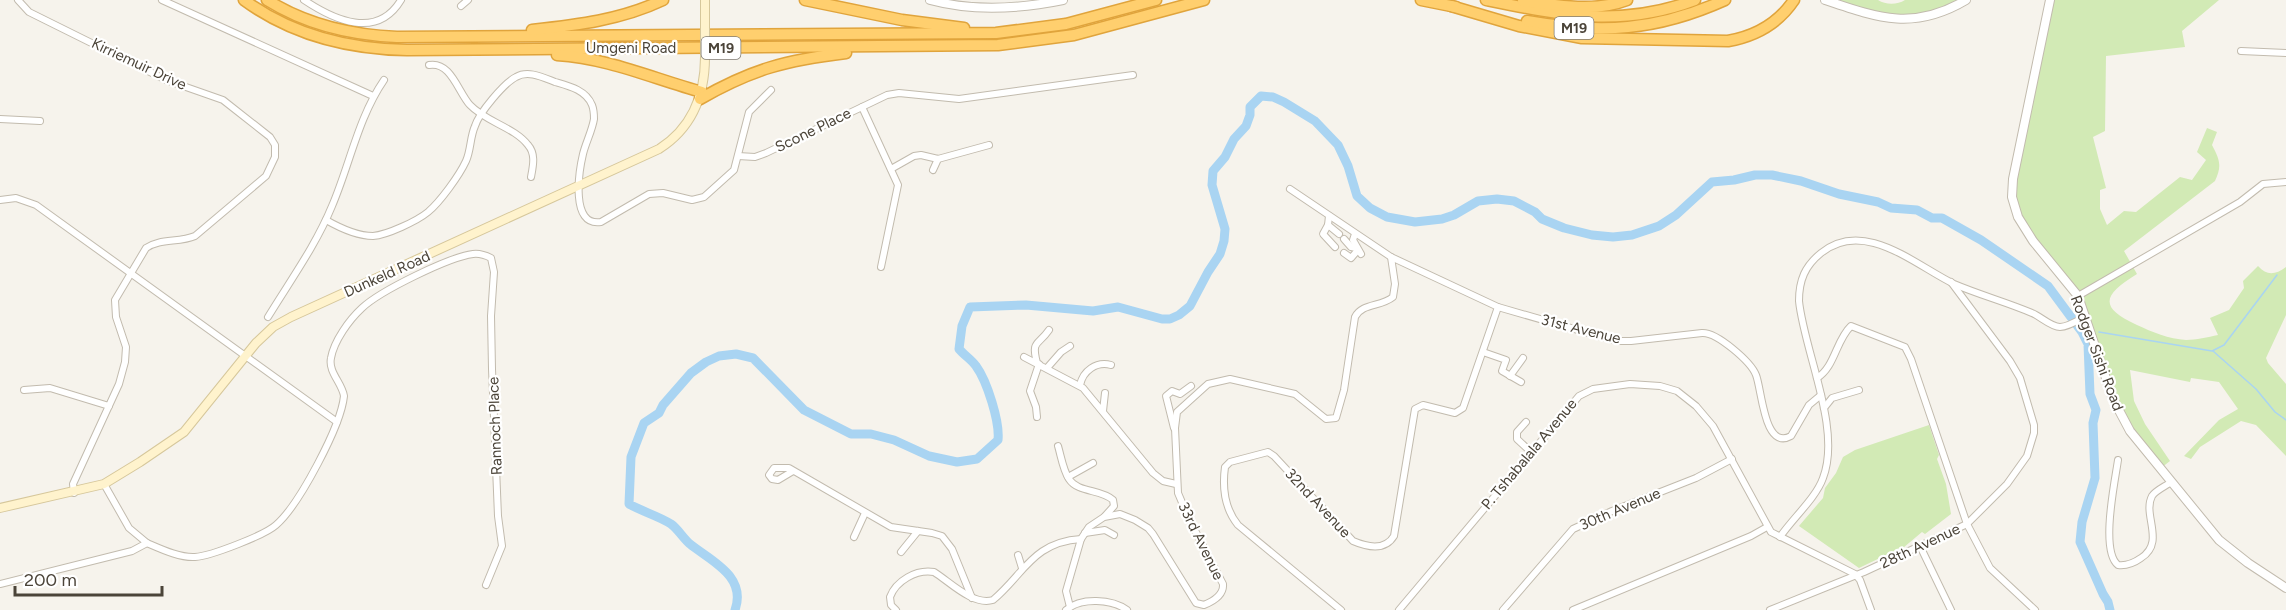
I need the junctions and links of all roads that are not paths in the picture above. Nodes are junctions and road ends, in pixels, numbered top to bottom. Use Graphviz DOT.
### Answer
graph roads {
  1 [pos="18,0"];
  2 [pos="162,0"];
  3 [pos="244,0"];
  4 [pos="267,0"];
  5 [pos="304,0"];
  6 [pos="401,0"];
  7 [pos="468,0"];
  8 [pos="663,0"];
  9 [pos="705,0"];
  10 [pos="805,0"];
  11 [pos="930,0"];
  12 [pos="1063,0"];
  13 [pos="1156,0"];
  14 [pos="1204,0"];
  15 [pos="1421,0"];
  16 [pos="1486,0"];
  17 [pos="1516,0"];
  18 [pos="1627,0"];
  19 [pos="1695,0"];
  20 [pos="1725,0"];
  21 [pos="1794,0"];
  22 [pos="1825,0"];
  23 [pos="1966,0"];
  24 [pos="2050,0"];
  25 [pos="1035,3"];
  26 [pos="461,6"];
  27 [pos="1451,6"];
  28 [pos="996,33"];
  29 [pos="469,36"];
  30 [pos="936,47"];
  31 [pos="426,50"];
  32 [pos="2241,51"];
  33 [pos="2286,53"];
  34 [pos="429,65"];
  35 [pos="1133,75"];
  36 [pos="384,80"];
  37 [pos="771,90"];
  38 [pos="702,93"];
  39 [pos="373,96"];
  40 [pos="862,107"];
  41 [pos="481,114"];
  42 [pos="0,119"];
  43 [pos="40,121"];
  44 [pos="989,145"];
  45 [pos="738,156"];
  46 [pos="938,159"];
  47 [pos="891,169"];
  48 [pos="933,170"];
  49 [pos="531,177"];
  50 [pos="2286,182"];
  51 [pos="579,187"];
  52 [pos="1290,189"];
  53 [pos="0,200"];
  54 [pos="1329,216"];
  55 [pos="326,220"];
  56 [pos="1328,225"];
  57 [pos="1355,234"];
  58 [pos="1335,247"];
  59 [pos="1358,251"];
  60 [pos="1344,253"];
  61 [pos="1391,257"];
  62 [pos="881,267"];
  63 [pos="130,273"];
  64 [pos="1950,282"];
  65 [pos="2078,296"];
  66 [pos="1498,307"];
  67 [pos="268,317"];
  68 [pos="2083,318"];
  69 [pos="1049,330"];
  70 [pos="1070,346"];
  71 [pos="1483,352"];
  72 [pos="246,355"];
  73 [pos="1024,357"];
  74 [pos="1523,358"];
  75 [pos="1038,364"];
  76 [pos="1111,365"];
  77 [pos="1047,368"];
  78 [pos="1510,376"];
  79 [pos="1817,378"];
  80 [pos="1521,382"];
  81 [pos="1080,385"];
  82 [pos="1191,386"];
  83 [pos="24,390"];
  84 [pos="1859,390"];
  85 [pos="1105,393"];
  86 [pos="1821,395"];
  87 [pos="109,406"];
  88 [pos="1824,408"];
  89 [pos="1103,412"];
  90 [pos="1037,417"];
  91 [pos="337,422"];
  92 [pos="1526,422"];
  93 [pos="1175,428"];
  94 [pos="1058,446"];
  95 [pos="1531,452"];
  96 [pos="1732,459"];
  97 [pos="2118,460"];
  98 [pos="1093,463"];
  99 [pos="793,471"];
  100 [pos="1068,477"];
  101 [pos="2172,482"];
  102 [pos="104,484"];
  103 [pos="1176,484"];
  104 [pos="74,493"];
  105 [pos="0,508"];
  106 [pos="865,513"];
  107 [pos="1104,517"];
  108 [pos="1967,524"];
  109 [pos="1767,527"];
  110 [pos="918,531"];
  111 [pos="1114,535"];
  112 [pos="1083,536"];
  113 [pos="854,537"];
  114 [pos="1780,537"];
  115 [pos="147,543"];
  116 [pos="1920,546"];
  117 [pos="901,552"];
  118 [pos="1018,555"];
  119 [pos="1022,568"];
  120 [pos="1855,574"];
  121 [pos="0,584"];
  122 [pos="486,585"];
  123 [pos="2286,588"];
  124 [pos="972,598"];
  125 [pos="989,605"];
  126 [pos="1068,608"];
  127 [pos="896,610"];
  128 [pos="1127,610"];
  129 [pos="1341,610"];
  130 [pos="1399,610"];
  131 [pos="1503,610"];
  132 [pos="1573,610"];
  133 [pos="1770,610"];
  134 [pos="1871,610"];
  135 [pos="1951,610"];
  136 [pos="2036,610"];
  1 -- 63 [label="street, Kirriemuir Drive"];
  2 -- 39 [label="street"];
  3 -- 31 [label="highway, Umgeni Road / M19"];
  4 -- 29 [label="highway, Umgeni Road / M19"];
  5 -- 6 [label="street"];
  7 -- 26 [label="street"];
  8 -- 29 [label="highway"];
  9 -- 38 [label="main road, Dunkeld Road, bridge"];
  10 -- 28 [label="highway"];
  11 -- 25 [label="street"];
  12 -- 25 [label="street"];
  13 -- 28 [label="highway, Umgeni Road / M19"];
  14 -- 30 [label="highway, Umgeni Road / M19"];
  15 -- 27 [label="highway, M19"];
  16 -- 19 [label="highway, M19"];
  17 -- 18 [label="highway"];
  20 -- 27 [label="highway, M19"];
  21 -- 27 [label="highway"];
  22 -- 23 [label="street"];
  24 -- 65 [label="street, Rodger Sishi Road"];
  28 -- 29 [label="highway, Umgeni Road / M19"];
  30 -- 31 [label="highway, Umgeni Road / M19"];
  30 -- 38 [label="highway"];
  31 -- 38 [label="highway"];
  32 -- 33 [label="street"];
  34 -- 41 [label="street"];
  35 -- 40 [label="street"];
  36 -- 39 [label="street"];
  37 -- 45 [label="street"];
  38 -- 51 [label="main road, Dunkeld Road"];
  39 -- 55 [label="street"];
  40 -- 45 [label="street, Scone Place"];
  40 -- 47 [label="street, Scone Place"];
  41 -- 49 [label="street"];
  41 -- 51 [label="street"];
  41 -- 55 [label="street"];
  42 -- 43 [label="street"];
  44 -- 46 [label="street"];
  45 -- 51 [label="street"];
  46 -- 47 [label="street"];
  46 -- 48 [label="street"];
  47 -- 62 [label="street, Scone Place"];
  50 -- 65 [label="street"];
  51 -- 72 [label="main road, Dunkeld Road"];
  52 -- 54 [label="street, 31st Avenue"];
  53 -- 63 [label="street"];
  54 -- 56 [label="street"];
  54 -- 57 [label="street, 31st Avenue"];
  55 -- 67 [label="street"];
  56 -- 58 [label="street"];
  56 -- 59 [label="street"];
  57 -- 59 [label="street"];
  57 -- 61 [label="street, 31st Avenue"];
  59 -- 60 [label="street"];
  61 -- 66 [label="street, 31st Avenue"];
  61 -- 93 [label="street, 33rd Avenue"];
  63 -- 72 [label="street"];
  63 -- 87 [label="street, Kirriemuir Drive"];
  64 -- 68 [label="street"];
  64 -- 79 [label="street"];
  64 -- 108 [label="street, 28th Avenue"];
  65 -- 68 [label="street, Rodger Sishi Road"];
  66 -- 71 [label="street, 32nd Avenue"];
  66 -- 86 [label="street, 31st Avenue"];
  68 -- 101 [label="street, Rodger Sishi Road"];
  69 -- 75 [label="street"];
  70 -- 77 [label="street"];
  71 -- 78 [label="street"];
  71 -- 129 [label="street, 32nd Avenue"];
  72 -- 91 [label="street"];
  72 -- 102 [label="main road, Dunkeld Road"];
  73 -- 75 [label="street"];
  74 -- 78 [label="street"];
  75 -- 77 [label="street"];
  75 -- 90 [label="street"];
  76 -- 81 [label="street"];
  77 -- 81 [label="street"];
  78 -- 80 [label="street"];
  79 -- 86 [label="street"];
  79 -- 108 [label="street"];
  81 -- 89 [label="street"];
  82 -- 93 [label="street"];
  83 -- 87 [label="street"];
  84 -- 88 [label="street"];
  85 -- 89 [label="street"];
  86 -- 88 [label="street"];
  87 -- 104 [label="street, Kirriemuir Drive"];
  88 -- 114 [label="street"];
  89 -- 103 [label="street"];
  91 -- 115 [label="street"];
  91 -- 122 [label="street, Rannoch Place"];
  92 -- 95 [label="street"];
  93 -- 103 [label="street, 33rd Avenue"];
  94 -- 100 [label="street"];
  95 -- 96 [label="street, P. Tshabalala Avenue"];
  95 -- 130 [label="street, P. Tshabalala Avenue"];
  96 -- 109 [label="street, P. Tshabalala Avenue"];
  96 -- 131 [label="street, 30th Avenue"];
  97 -- 101 [label="street"];
  98 -- 100 [label="street"];
  99 -- 106 [label="street"];
  100 -- 107 [label="street"];
  101 -- 123 [label="street, Rodger Sishi Road"];
  102 -- 104 [label="main road, Dunkeld Road"];
  102 -- 115 [label="street"];
  103 -- 107 [label="street, 33rd Avenue"];
  104 -- 105 [label="main road, Dunkeld Road"];
  106 -- 110 [label="street"];
  106 -- 113 [label="street"];
  107 -- 112 [label="street"];
  108 -- 116 [label="street, 28th Avenue"];
  108 -- 136 [label="street"];
  109 -- 114 [label="street, P. Tshabalala Avenue"];
  109 -- 132 [label="street"];
  110 -- 117 [label="street"];
  110 -- 124 [label="street"];
  111 -- 112 [label="street"];
  112 -- 119 [label="street"];
  112 -- 126 [label="street"];
  114 -- 120 [label="street, P. Tshabalala Avenue"];
  115 -- 121 [label="street"];
  116 -- 120 [label="street, 28th Avenue"];
  116 -- 135 [label="street"];
  118 -- 119 [label="street"];
  119 -- 125 [label="street"];
  120 -- 133 [label="street, 28th Avenue"];
  120 -- 134 [label="street"];
  124 -- 125 [label="street"];
  124 -- 127 [label="street"];
  126 -- 128 [label="street"];
}
